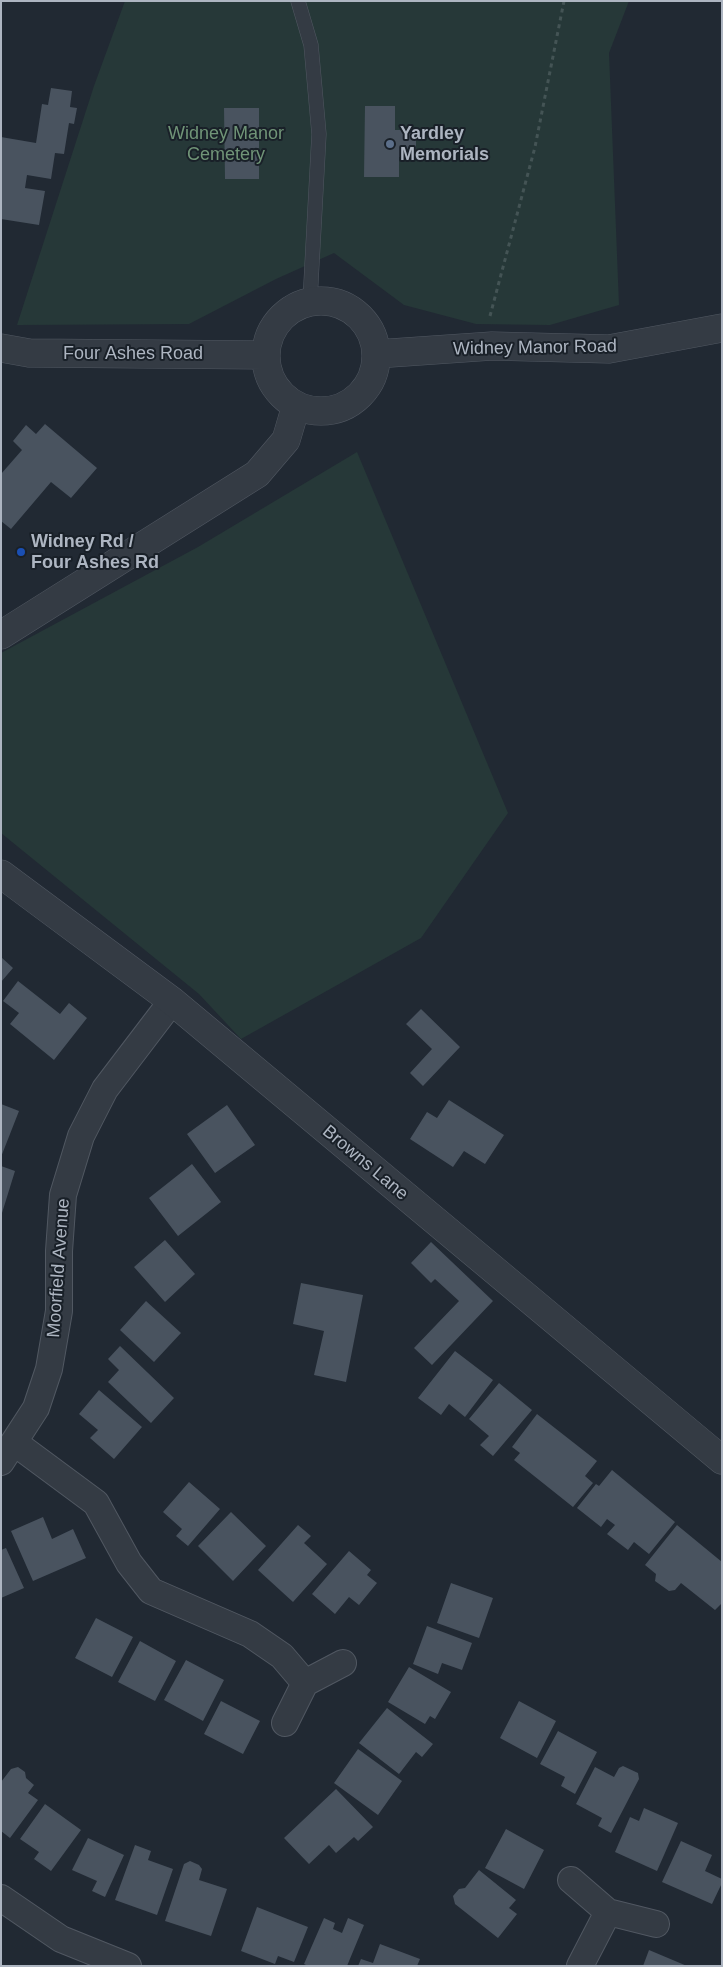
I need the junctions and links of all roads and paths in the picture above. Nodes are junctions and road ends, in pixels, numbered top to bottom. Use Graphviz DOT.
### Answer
graph roads {
  1 [pos="298,1"];
  2 [pos="564,1"];
  3 [pos="310,302"];
  4 [pos="722,328"];
  5 [pos="492,346"];
  6 [pos="1,348"];
  7 [pos="376,354"];
  8 [pos="265,355"];
  9 [pos="296,406"];
  10 [pos="1,635"];
  11 [pos="1,874"];
  12 [pos="172,1002"];
  13 [pos="8,1453"];
  14 [pos="722,1460"];
  15 [pos="343,1663"];
  16 [pos="305,1683"];
  17 [pos="284,1723"];
  18 [pos="571,1880"];
  19 [pos="1,1898"];
  20 [pos="608,1912"];
  21 [pos="656,1924"];
  22 [pos="128,1966"];
  23 [pos="580,1966"];
  1 -- 3 [label="lane"];
  2 -- 5 [label="path"];
  3 -- 7 [label="street"];
  3 -- 8 [label="street"];
  4 -- 5 [label="street, Widney Manor Road"];
  5 -- 7 [label="street, Widney Manor Road"];
  6 -- 8 [label="street, Four Ashes Road"];
  7 -- 9 [label="street"];
  8 -- 9 [label="street"];
  9 -- 10 [label="street"];
  11 -- 12 [label="street, Browns Lane"];
  12 -- 13 [label="street, Moorfield Avenue"];
  12 -- 14 [label="street, Browns Lane"];
  13 -- 16 [label="street"];
  15 -- 16 [label="street"];
  16 -- 17 [label="street"];
  18 -- 20 [label="street"];
  19 -- 22 [label="street"];
  20 -- 21 [label="street"];
  20 -- 23 [label="street"];
}
